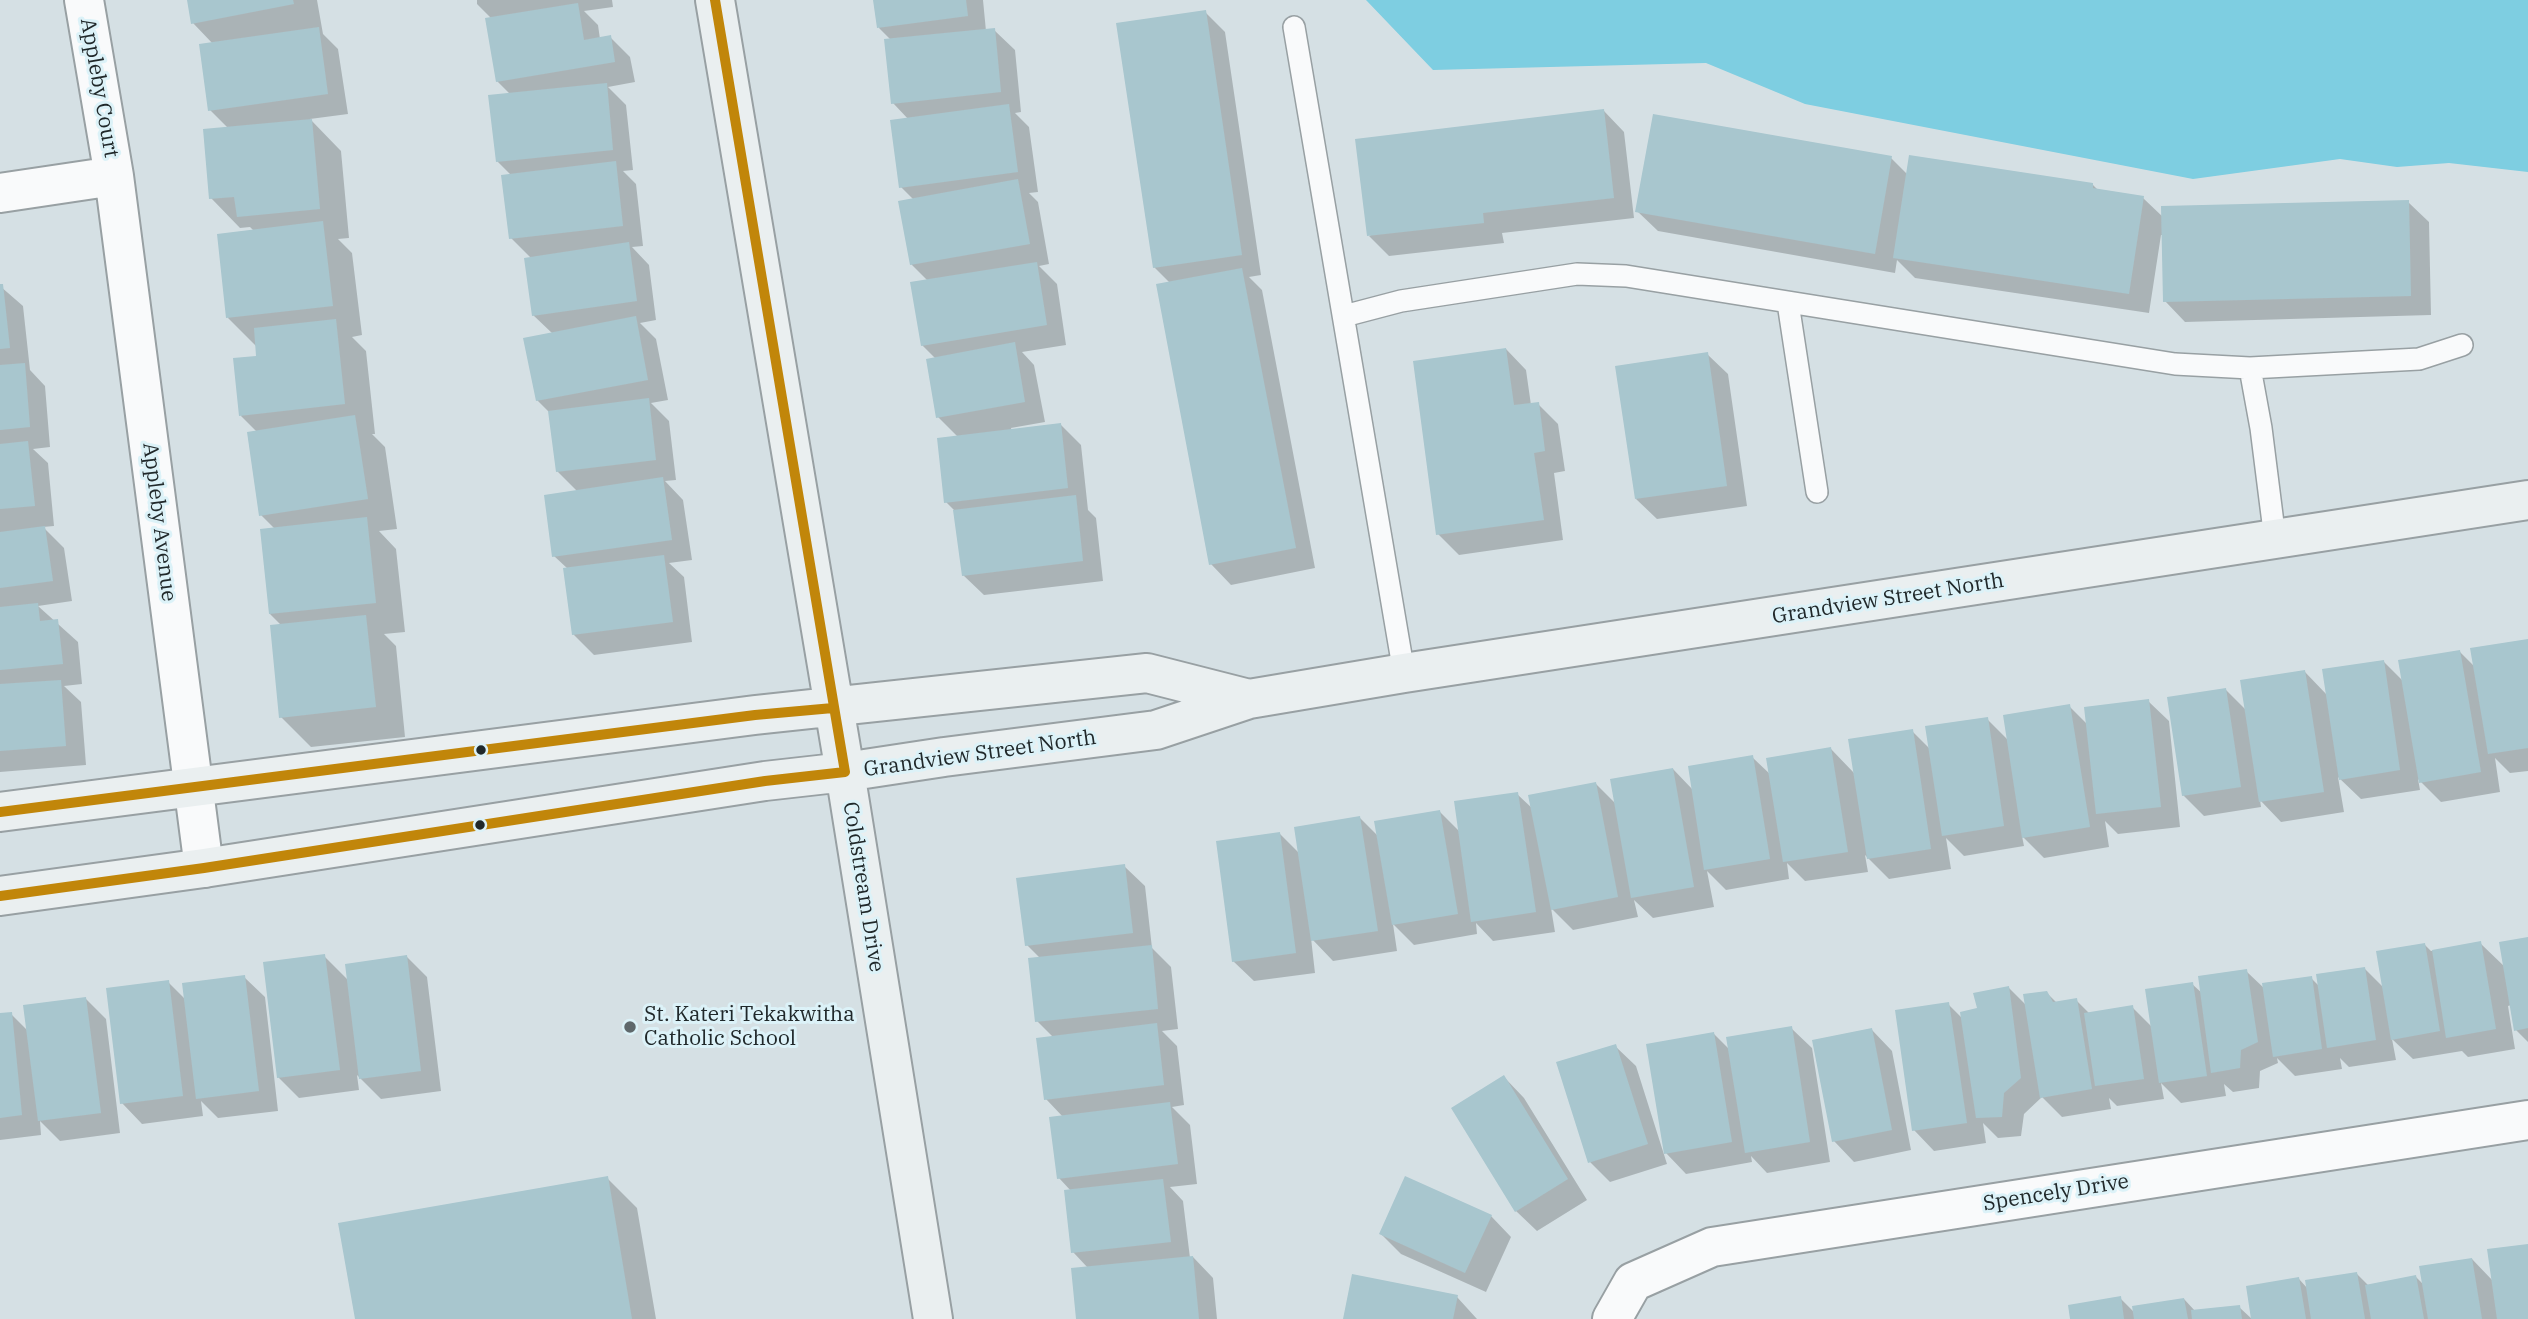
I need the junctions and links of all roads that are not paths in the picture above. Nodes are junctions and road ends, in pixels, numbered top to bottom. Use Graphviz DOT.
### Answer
graph roads {
  1 [pos="84,0"];
  2 [pos="715,0"];
  3 [pos="1294,27"];
  4 [pos="114,176"];
  5 [pos="0,192"];
  6 [pos="1788,303"];
  7 [pos="1343,316"];
  8 [pos="2462,345"];
  9 [pos="2250,368"];
  10 [pos="1817,492"];
  11 [pos="2528,500"];
  12 [pos="2275,540"];
  13 [pos="1404,673"];
  14 [pos="1249,699"];
  15 [pos="833,708"];
  16 [pos="845,772"];
  17 [pos="194,787"];
  18 [pos="0,812"];
  19 [pos="204,867"];
  20 [pos="0,896"];
  21 [pos="2528,1120"];
  22 [pos="933,1319"];
  23 [pos="1612,1319"];
  1 -- 4 [label="street, Appleby Court"];
  2 -- 15 [label="street, Coldstream Drive"];
  3 -- 7 [label="lane"];
  4 -- 5 [label="street"];
  4 -- 17 [label="street, Appleby Avenue"];
  6 -- 7 [label="lane"];
  6 -- 9 [label="lane"];
  6 -- 10 [label="lane"];
  7 -- 13 [label="lane"];
  8 -- 9 [label="lane"];
  9 -- 12 [label="lane"];
  11 -- 12 [label="street, Grandview Street North"];
  12 -- 13 [label="street, Grandview Street North"];
  13 -- 14 [label="street, Grandview Street North"];
  14 -- 15 [label="street, Grandview Street North"];
  14 -- 16 [label="street, Grandview Street North"];
  15 -- 16 [label="street, Coldstream Drive"];
  15 -- 17 [label="street, Grandview Street North"];
  16 -- 19 [label="street, Grandview Street North"];
  16 -- 22 [label="street, Coldstream Drive"];
  17 -- 18 [label="street, Grandview Street North"];
  17 -- 19 [label="street, Appleby Avenue"];
  19 -- 20 [label="street, Grandview Street North"];
  21 -- 23 [label="street, Spencely Drive"];
}
